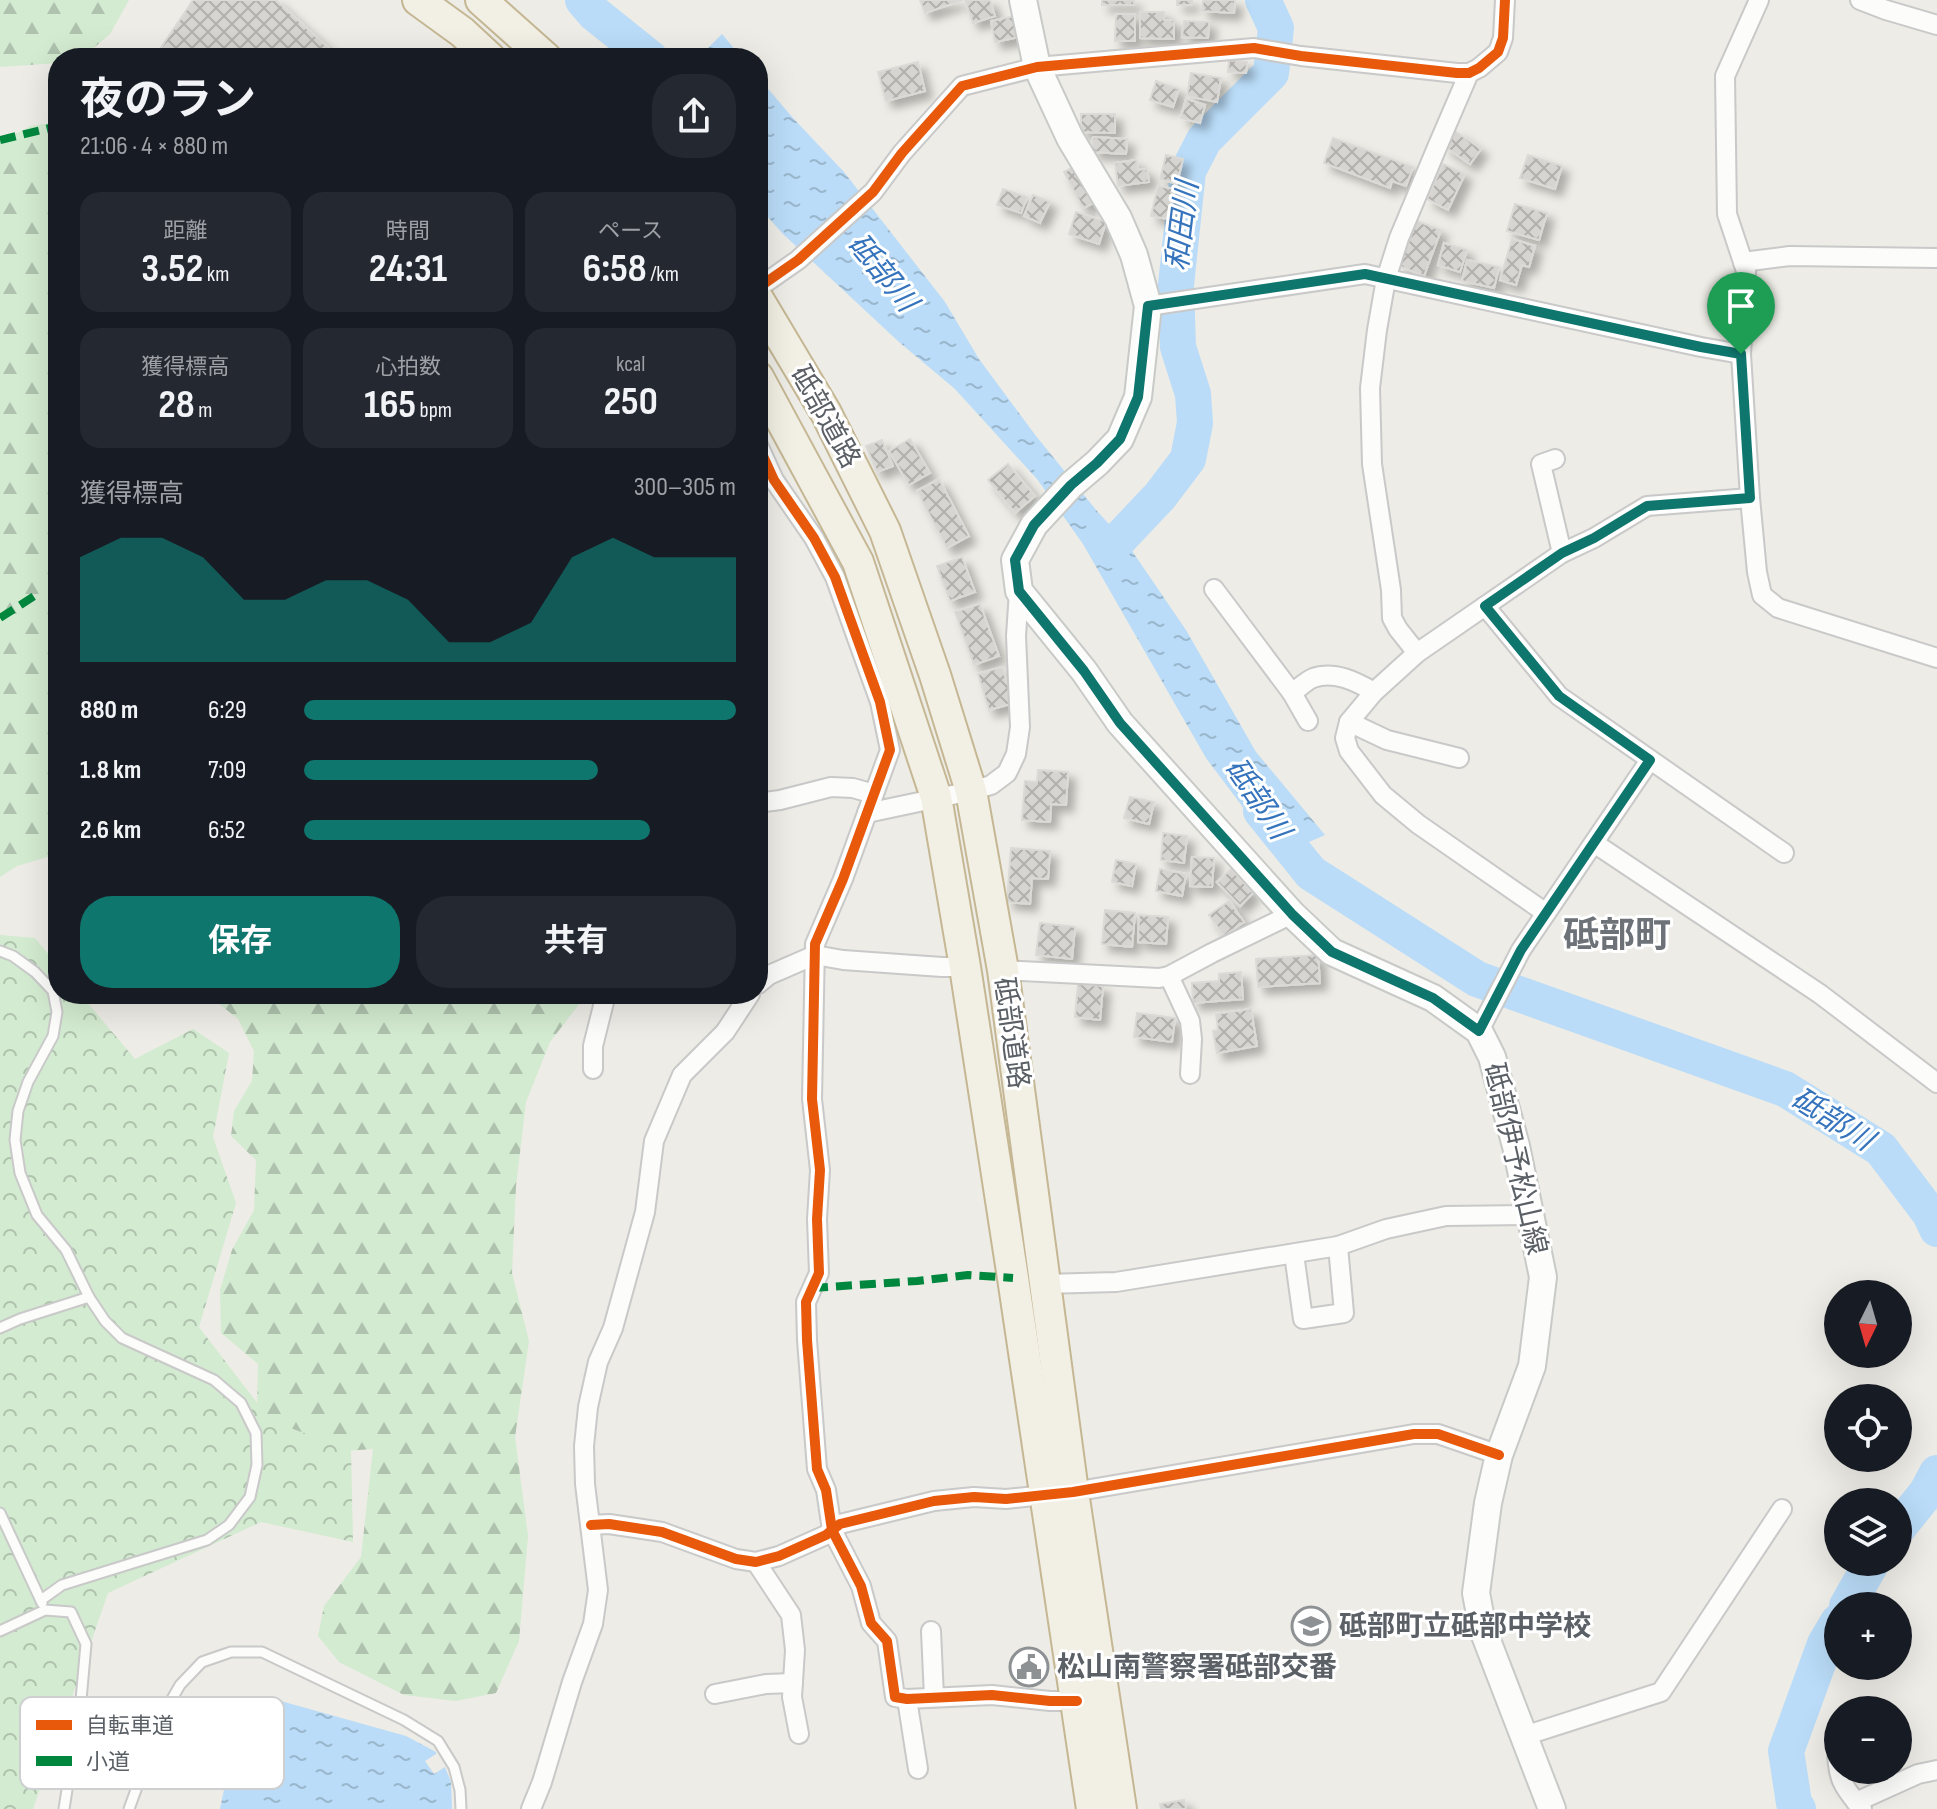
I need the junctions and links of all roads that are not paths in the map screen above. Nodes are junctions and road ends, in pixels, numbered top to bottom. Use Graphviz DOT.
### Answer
graph roads {
  1 [pos="418,0"];
  2 [pos="480,0"];
  3 [pos="1023,0"];
  4 [pos="1505,0"];
  5 [pos="1759,0"];
  6 [pos="1860,0"];
  7 [pos="1937,25"];
  8 [pos="462,32"];
  9 [pos="479,48"];
  10 [pos="535,48"];
  11 [pos="1037,67"];
  12 [pos="1469,73"];
  13 [pos="1937,258"];
  14 [pos="1743,262"];
  15 [pos="1386,279"];
  16 [pos="768,281"];
  17 [pos="1153,306"];
  18 [pos="768,316"];
  19 [pos="1741,354"];
  20 [pos="768,396"];
  21 [pos="1555,459"];
  22 [pos="768,484"];
  23 [pos="1750,498"];
  24 [pos="1562,553"];
  25 [pos="1214,589"];
  26 [pos="1019,591"];
  27 [pos="1485,606"];
  28 [pos="1417,653"];
  29 [pos="1937,658"];
  30 [pos="1374,692"];
  31 [pos="1292,693"];
  32 [pos="1308,721"];
  33 [pos="1349,722"];
  34 [pos="1459,758"];
  35 [pos="1650,760"];
  36 [pos="971,791"];
  37 [pos="874,794"];
  38 [pos="936,797"];
  39 [pos="768,802"];
  40 [pos="867,813"];
  41 [pos="1594,843"];
  42 [pos="1784,853"];
  43 [pos="1546,913"];
  44 [pos="1292,914"];
  45 [pos="0,951"];
  46 [pos="815,955"];
  47 [pos="965,967"];
  48 [pos="1003,970"];
  49 [pos="1169,976"];
  50 [pos="768,978"];
  51 [pos="48,986"];
  52 [pos="55,1004"];
  53 [pos="604,1004"];
  54 [pos="744,1004"];
  55 [pos="1479,1031"];
  56 [pos="593,1069"];
  57 [pos="1190,1074"];
  58 [pos="1937,1083"];
  59 [pos="1531,1215"];
  60 [pos="1338,1246"];
  61 [pos="1294,1254"];
  62 [pos="1045,1284"];
  63 [pos="89,1297"];
  64 [pos="0,1328"];
  65 [pos="1499,1455"];
  66 [pos="1060,1494"];
  67 [pos="1782,1509"];
  68 [pos="0,1513"];
  69 [pos="591,1525"];
  70 [pos="832,1530"];
  71 [pos="756,1562"];
  72 [pos="43,1605"];
  73 [pos="0,1631"];
  74 [pos="931,1631"];
  75 [pos="793,1683"];
  76 [pos="715,1694"];
  77 [pos="81,1697"];
  78 [pos="173,1697"];
  79 [pos="934,1697"];
  80 [pos="907,1699"];
  81 [pos="1077,1701"];
  82 [pos="799,1734"];
  83 [pos="1524,1736"];
  84 [pos="918,1769"];
  85 [pos="1937,1770"];
  86 [pos="1842,1784"];
  87 [pos="67,1789"];
  88 [pos="136,1789"];
  89 [pos="1859,1806"];
  90 [pos="64,1809"];
  91 [pos="129,1809"];
  92 [pos="461,1809"];
  93 [pos="531,1809"];
  94 [pos="1092,1809"];
  95 [pos="1121,1809"];
  96 [pos="1552,1809"];
  1 -- 8 [label="highway"];
  2 -- 8 [label="highway"];
  2 -- 10 [label="highway"];
  3 -- 11 [label="main road"];
  4 -- 12 [label="street"];
  5 -- 14 [label="street"];
  6 -- 7 [label="street"];
  8 -- 9 [label="highway"];
  11 -- 12 [label="street"];
  11 -- 16 [label="street"];
  11 -- 17 [label="main road"];
  12 -- 15 [label="street"];
  13 -- 14 [label="street"];
  14 -- 19 [label="street"];
  15 -- 17 [label="street"];
  15 -- 19 [label="street"];
  15 -- 28 [label="street"];
  17 -- 26 [label="main road"];
  18 -- 36 [label="highway, 砥部道路"];
  19 -- 23 [label="street"];
  20 -- 38 [label="highway, 砥部道路"];
  21 -- 24 [label="street"];
  22 -- 37 [label="street"];
  23 -- 24 [label="street"];
  23 -- 29 [label="street"];
  24 -- 27 [label="street"];
  25 -- 31 [label="street"];
  26 -- 36 [label="street"];
  26 -- 44 [label="main road, 砥部伊予松山線"];
  27 -- 28 [label="street"];
  27 -- 35 [label="street"];
  28 -- 30 [label="street"];
  30 -- 31 [label="street"];
  30 -- 33 [label="street"];
  31 -- 32 [label="street"];
  33 -- 34 [label="street"];
  33 -- 43 [label="street"];
  35 -- 41 [label="street"];
  35 -- 42 [label="street"];
  36 -- 38 [label="street"];
  36 -- 48 [label="highway, 砥部道路"];
  37 -- 39 [label="street"];
  37 -- 40 [label="street"];
  38 -- 40 [label="street"];
  38 -- 47 [label="highway, 砥部道路"];
  40 -- 46 [label="street"];
  41 -- 43 [label="street"];
  41 -- 58 [label="street"];
  43 -- 55 [label="street"];
  44 -- 49 [label="street"];
  44 -- 55 [label="main road, 砥部伊予松山線"];
  45 -- 51 [label="lane"];
  46 -- 47 [label="street"];
  46 -- 50 [label="street"];
  46 -- 70 [label="street"];
  47 -- 66 [label="highway, 砥部道路"];
  48 -- 49 [label="street"];
  48 -- 62 [label="highway, 砥部道路"];
  49 -- 57 [label="street"];
  52 -- 63 [label="lane"];
  53 -- 56 [label="street"];
  54 -- 69 [label="street"];
  55 -- 59 [label="main road, 砥部伊予松山線"];
  59 -- 60 [label="street"];
  59 -- 65 [label="main road, 砥部伊予松山線"];
  60 -- 61 [label="street"];
  60 -- 61 [label="street"];
  61 -- 62 [label="street"];
  62 -- 66 [label="highway, 砥部道路"];
  63 -- 64 [label="lane"];
  63 -- 72 [label="lane"];
  65 -- 66 [label="street"];
  65 -- 83 [label="main road, 砥部伊予松山線"];
  66 -- 70 [label="street"];
  66 -- 81 [label="highway, 砥部道路"];
  66 -- 95 [label="highway, 砥部道路"];
  67 -- 83 [label="street"];
  68 -- 72 [label="lane"];
  69 -- 71 [label="street"];
  69 -- 93 [label="street"];
  70 -- 71 [label="street"];
  70 -- 80 [label="street"];
  71 -- 75 [label="street"];
  72 -- 73 [label="lane"];
  72 -- 77 [label="lane"];
  74 -- 79 [label="street"];
  75 -- 76 [label="street"];
  75 -- 82 [label="street"];
  78 -- 92 [label="lane"];
  79 -- 80 [label="street"];
  79 -- 81 [label="street"];
  80 -- 84 [label="street"];
  81 -- 94 [label="highway, 砥部道路"];
  83 -- 96 [label="main road, 砥部伊予松山線"];
  85 -- 89 [label="street"];
  86 -- 89 [label="street"];
  87 -- 90 [label="lane"];
  88 -- 91 [label="lane"];
}
